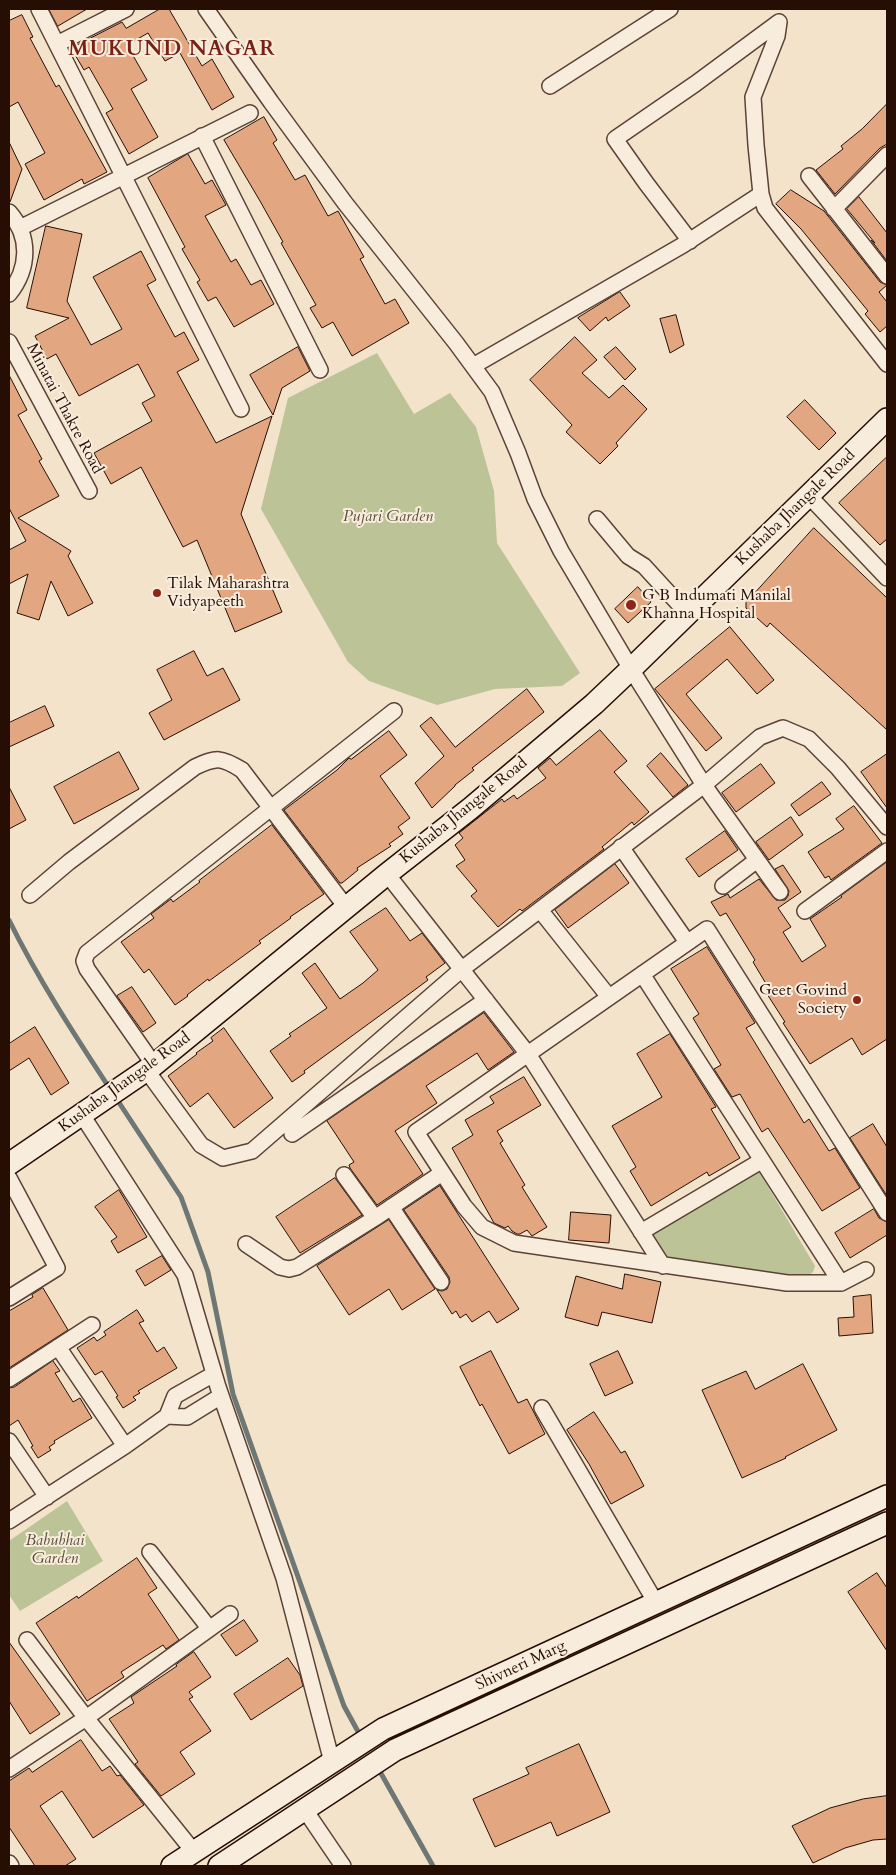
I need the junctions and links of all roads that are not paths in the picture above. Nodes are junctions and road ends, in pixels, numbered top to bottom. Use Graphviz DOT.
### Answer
graph roads {
  1 [pos="39,9"];
  2 [pos="126,9"];
  3 [pos="206,9"];
  4 [pos="670,9"];
  5 [pos="57,44"];
  6 [pos="550,86"];
  7 [pos="250,113"];
  8 [pos="202,136"];
  9 [pos="887,155"];
  10 [pos="123,176"];
  11 [pos="808,176"];
  12 [pos="761,194"];
  13 [pos="834,209"];
  14 [pos="9,212"];
  15 [pos="20,228"];
  16 [pos="690,241"];
  17 [pos="882,257"];
  18 [pos="887,276"];
  19 [pos="9,294"];
  20 [pos="9,342"];
  21 [pos="887,364"];
  22 [pos="473,366"];
  23 [pos="320,370"];
  24 [pos="241,409"];
  25 [pos="887,419"];
  26 [pos="89,492"];
  27 [pos="809,496"];
  28 [pos="598,519"];
  29 [pos="887,578"];
  30 [pos="688,614"];
  31 [pos="631,669"];
  32 [pos="394,711"];
  33 [pos="704,785"];
  34 [pos="271,808"];
  35 [pos="887,827"];
  36 [pos="621,847"];
  37 [pos="887,851"];
  38 [pos="758,860"];
  39 [pos="386,874"];
  40 [pos="723,886"];
  41 [pos="780,892"];
  42 [pos="30,895"];
  43 [pos="346,907"];
  44 [pos="540,910"];
  45 [pos="805,911"];
  46 [pos="687,942"];
  47 [pos="462,969"];
  48 [pos="642,974"];
  49 [pos="609,997"];
  50 [pos="486,1000"];
  51 [pos="528,1054"];
  52 [pos="146,1071"];
  53 [pos="88,1111"];
  54 [pos="292,1134"];
  55 [pos="762,1161"];
  56 [pos="9,1164"];
  57 [pos="442,1173"];
  58 [pos="344,1175"];
  59 [pos="9,1178"];
  60 [pos="391,1207"];
  61 [pos="887,1213"];
  62 [pos="375,1218"];
  63 [pos="641,1232"];
  64 [pos="246,1244"];
  65 [pos="663,1266"];
  66 [pos="866,1270"];
  67 [pos="441,1282"];
  68 [pos="841,1282"];
  69 [pos="9,1298"];
  70 [pos="92,1325"];
  71 [pos="58,1347"];
  72 [pos="214,1374"];
  73 [pos="9,1379"];
  74 [pos="221,1396"];
  75 [pos="542,1408"];
  76 [pos="167,1416"];
  77 [pos="9,1442"];
  78 [pos="125,1446"];
  79 [pos="47,1496"];
  80 [pos="887,1496"];
  81 [pos="9,1522"];
  82 [pos="887,1523"];
  83 [pos="150,1552"];
  84 [pos="656,1603"];
  85 [pos="230,1614"];
  86 [pos="209,1628"];
  87 [pos="27,1640"];
  88 [pos="86,1718"];
  89 [pos="340,1757"];
  90 [pos="9,1769"];
  91 [pos="305,1810"];
  92 [pos="194,1852"];
  93 [pos="9,1863"];
  94 [pos="11,1866"];
  95 [pos="172,1866"];
  96 [pos="219,1866"];
  97 [pos="343,1866"];
  1 -- 5 [label="street"];
  2 -- 5 [label="street"];
  3 -- 22 [label="street"];
  4 -- 6 [label="street"];
  5 -- 10 [label="street"];
  7 -- 8 [label="street"];
  8 -- 10 [label="street"];
  8 -- 23 [label="street"];
  9 -- 13 [label="street"];
  10 -- 15 [label="street"];
  10 -- 24 [label="street"];
  11 -- 13 [label="street"];
  12 -- 16 [label="street"];
  12 -- 16 [label="street"];
  12 -- 21 [label="street"];
  13 -- 17 [label="street"];
  14 -- 15 [label="street"];
  15 -- 19 [label="street"];
  16 -- 22 [label="street"];
  17 -- 18 [label="street"];
  20 -- 26 [label="street, Minatai Thakre Road"];
  22 -- 31 [label="street"];
  25 -- 27 [label="main road, Kushaba Jhangale Road"];
  27 -- 29 [label="street"];
  27 -- 30 [label="main road, Kushaba Jhangale Road"];
  28 -- 30 [label="street"];
  30 -- 31 [label="main road, Kushaba Jhangale Road"];
  31 -- 33 [label="street"];
  31 -- 39 [label="main road, Kushaba Jhangale Road"];
  32 -- 34 [label="street"];
  33 -- 35 [label="street"];
  33 -- 36 [label="street"];
  33 -- 38 [label="street"];
  34 -- 42 [label="street"];
  34 -- 43 [label="street"];
  34 -- 52 [label="street"];
  36 -- 44 [label="street"];
  36 -- 46 [label="street"];
  37 -- 45 [label="street"];
  38 -- 40 [label="street"];
  38 -- 41 [label="street"];
  39 -- 43 [label="main road, Kushaba Jhangale Road"];
  39 -- 47 [label="street"];
  43 -- 52 [label="main road, Kushaba Jhangale Road"];
  44 -- 47 [label="street"];
  44 -- 49 [label="street"];
  46 -- 48 [label="street"];
  46 -- 61 [label="street"];
  47 -- 50 [label="street"];
  47 -- 52 [label="street"];
  48 -- 49 [label="street"];
  48 -- 55 [label="street"];
  49 -- 51 [label="street"];
  50 -- 51 [label="street"];
  50 -- 54 [label="street"];
  51 -- 57 [label="street"];
  51 -- 63 [label="street"];
  52 -- 53 [label="main road, Kushaba Jhangale Road"];
  53 -- 56 [label="main road, Kushaba Jhangale Road"];
  53 -- 72 [label="street"];
  55 -- 63 [label="street"];
  55 -- 68 [label="street"];
  57 -- 60 [label="street"];
  57 -- 65 [label="street"];
  58 -- 62 [label="street"];
  59 -- 69 [label="street"];
  60 -- 62 [label="street"];
  60 -- 67 [label="street"];
  62 -- 64 [label="street"];
  63 -- 65 [label="street"];
  65 -- 68 [label="street"];
  66 -- 68 [label="street"];
  70 -- 71 [label="street"];
  71 -- 73 [label="street"];
  71 -- 78 [label="street"];
  72 -- 74 [label="street"];
  72 -- 76 [label="street"];
  74 -- 76 [label="street"];
  74 -- 89 [label="street"];
  75 -- 84 [label="street"];
  76 -- 78 [label="street"];
  77 -- 79 [label="street"];
  78 -- 79 [label="street"];
  79 -- 81 [label="street"];
  80 -- 84 [label="main road, Shivneri Marg"];
  82 -- 91 [label="main road, Shivneri Marg"];
  83 -- 86 [label="street"];
  84 -- 89 [label="main road, Shivneri Marg"];
  85 -- 86 [label="street"];
  86 -- 88 [label="street"];
  87 -- 88 [label="street"];
  88 -- 90 [label="street"];
  88 -- 92 [label="street"];
  89 -- 92 [label="main road, Shivneri Marg"];
  91 -- 96 [label="main road, Shivneri Marg"];
  91 -- 97 [label="street"];
  92 -- 95 [label="main road, Shivneri Marg"];
  93 -- 94 [label="street"];
}
